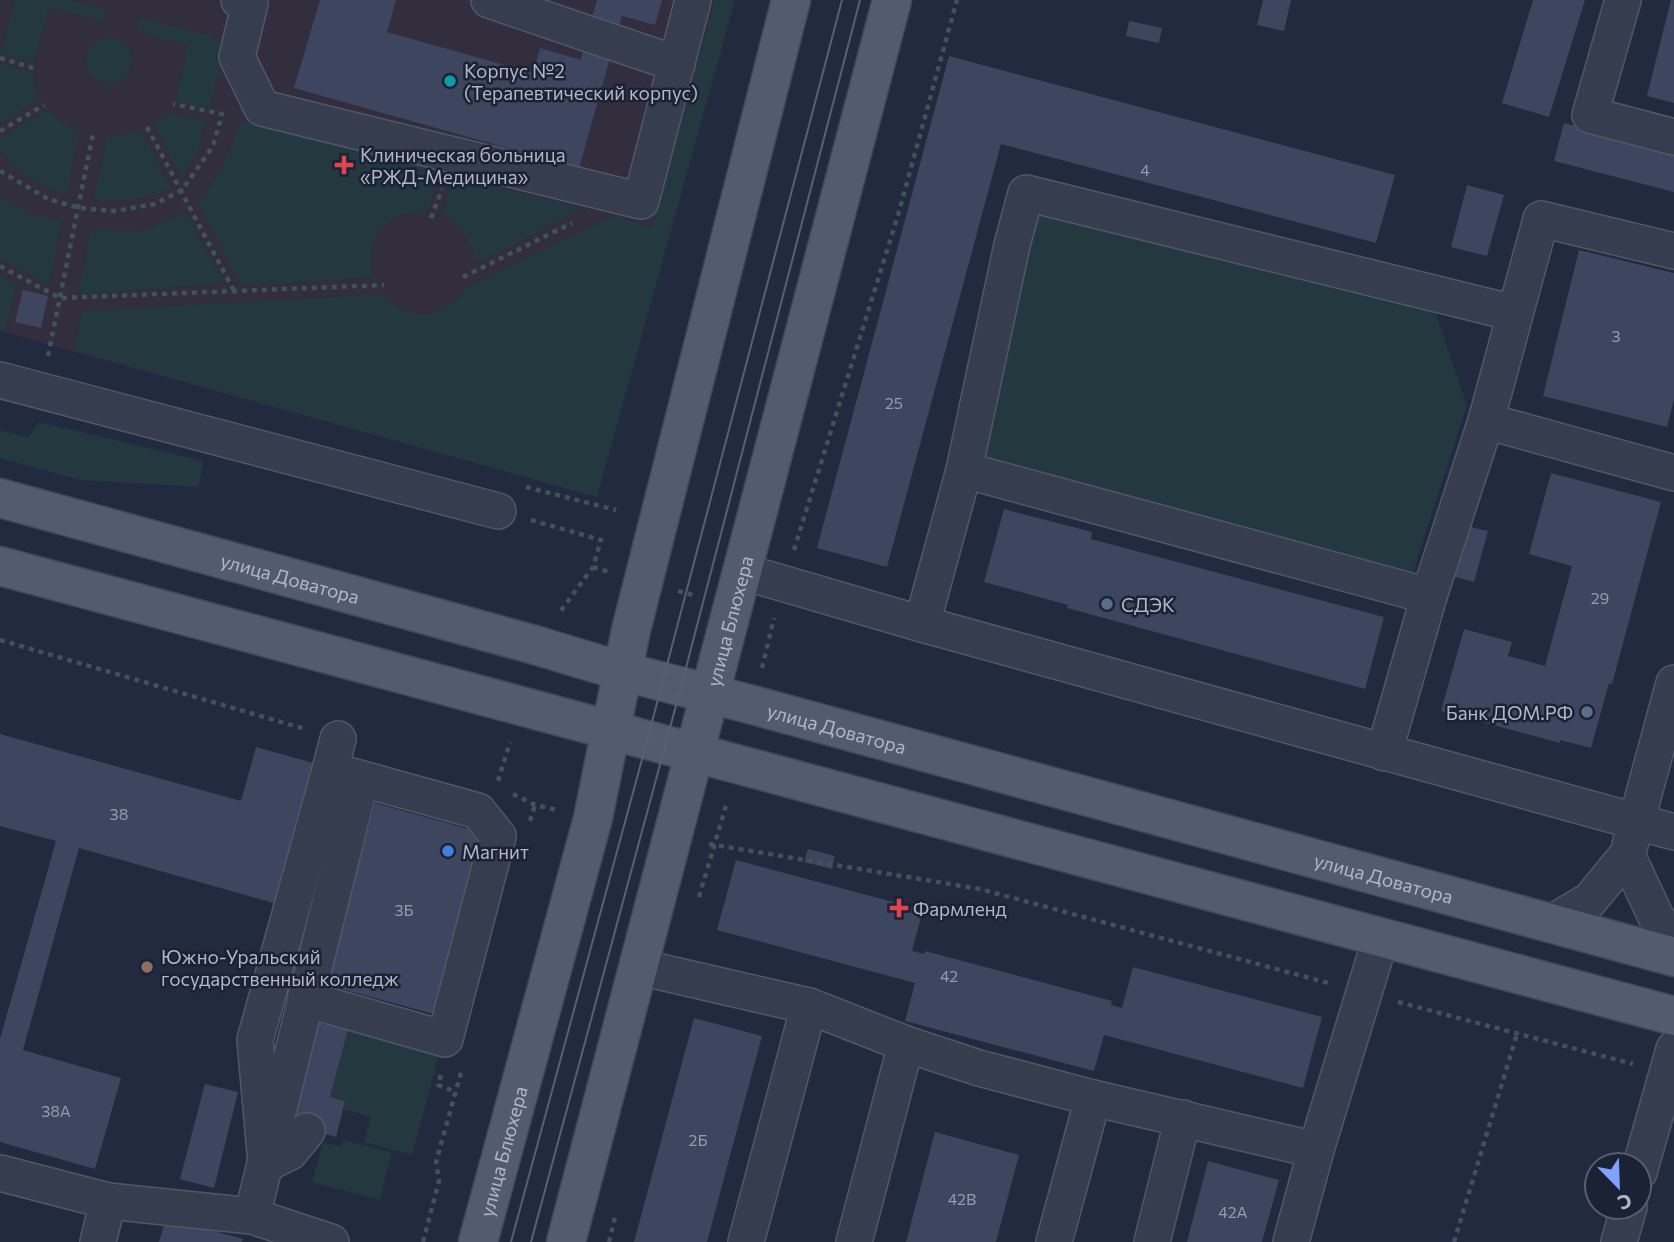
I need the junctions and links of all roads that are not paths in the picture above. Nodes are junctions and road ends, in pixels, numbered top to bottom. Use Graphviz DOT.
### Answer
graph roads {
  1 [pos="239,0"];
  2 [pos="489,0"];
  3 [pos="693,0"];
  4 [pos="791,0"];
  5 [pos="892,0"];
  6 [pos="1623,0"];
  7 [pos="677,64"];
  8 [pos="1674,137"];
  9 [pos="1674,251"];
  10 [pos="1514,313"];
  11 [pos="0,380"];
  12 [pos="1486,421"];
  13 [pos="964,470"];
  14 [pos="1674,473"];
  15 [pos="0,498"];
  16 [pos="498,511"];
  17 [pos="0,566"];
  18 [pos="739,589"];
  19 [pos="1429,596"];
  20 [pos="922,624"];
  21 [pos="621,671"];
  22 [pos="1674,683"];
  23 [pos="710,694"];
  24 [pos="611,731"];
  25 [pos="694,753"];
  26 [pos="1384,753"];
  27 [pos="343,763"];
  28 [pos="1636,822"];
  29 [pos="1674,832"];
  30 [pos="1627,855"];
  31 [pos="1550,924"];
  32 [pos="1381,937"];
  33 [pos="1674,946"];
  34 [pos="1674,957"];
  35 [pos="639,967"];
  36 [pos="305,999"];
  37 [pos="809,1006"];
  38 [pos="1674,1016"];
  39 [pos="906,1044"];
  40 [pos="1671,1060"];
  41 [pos="1093,1098"];
  42 [pos="1183,1118"];
  43 [pos="307,1131"];
  44 [pos="1316,1150"];
  45 [pos="1645,1151"];
  46 [pos="266,1164"];
  47 [pos="0,1172"];
  48 [pos="108,1201"];
  49 [pos="252,1216"];
  50 [pos="1625,1221"];
  51 [pos="98,1242"];
  52 [pos="331,1242"];
  53 [pos="478,1242"];
  54 [pos="566,1242"];
  55 [pos="746,1242"];
  56 [pos="854,1242"];
  57 [pos="1054,1242"];
  58 [pos="1152,1242"];
  59 [pos="1292,1242"];
  60 [pos="1619,1242"];
  1 -- 7 [label="street"];
  2 -- 7 [label="street"];
  3 -- 7 [label="street"];
  4 -- 21 [label="main road, улица Блюхера"];
  5 -- 18 [label="main road, улица Блюхера"];
  6 -- 8 [label="street"];
  9 -- 10 [label="street"];
  10 -- 12 [label="street"];
  10 -- 13 [label="street"];
  11 -- 16 [label="street"];
  12 -- 14 [label="street"];
  12 -- 19 [label="street"];
  13 -- 19 [label="street"];
  13 -- 20 [label="street"];
  15 -- 21 [label="main road, улица Доватора"];
  17 -- 24 [label="main road"];
  18 -- 20 [label="street"];
  18 -- 23 [label="main road, улица Блюхера"];
  19 -- 26 [label="street"];
  20 -- 26 [label="street"];
  21 -- 23 [label="main road, улица Доватора"];
  21 -- 24 [label="main road, улица Блюхера"];
  22 -- 28 [label="street"];
  23 -- 25 [label="main road, улица Блюхера"];
  23 -- 31 [label="main road, улица Доватора"];
  24 -- 25 [label="main road"];
  24 -- 53 [label="main road, улица Блюхера"];
  25 -- 32 [label="main road"];
  25 -- 35 [label="main road, улица Блюхера"];
  26 -- 28 [label="street"];
  27 -- 36 [label="street"];
  27 -- 36 [label="street"];
  27 -- 46 [label="street"];
  28 -- 29 [label="street"];
  28 -- 30 [label="street"];
  30 -- 31 [label="street"];
  30 -- 33 [label="street"];
  31 -- 34 [label="main road, улица Доватора"];
  32 -- 38 [label="main road"];
  32 -- 44 [label="street"];
  35 -- 37 [label="street"];
  35 -- 54 [label="main road, улица Блюхера"];
  36 -- 46 [label="street"];
  37 -- 39 [label="street"];
  37 -- 55 [label="street"];
  39 -- 41 [label="street"];
  39 -- 56 [label="street"];
  40 -- 45 [label="street"];
  41 -- 42 [label="street"];
  41 -- 57 [label="street"];
  42 -- 44 [label="street"];
  42 -- 58 [label="street"];
  43 -- 46 [label="street"];
  44 -- 59 [label="street"];
  46 -- 49 [label="street"];
  47 -- 48 [label="street"];
  48 -- 49 [label="street"];
  48 -- 51 [label="street"];
  49 -- 52 [label="street"];
  50 -- 60 [label="street"];
}
